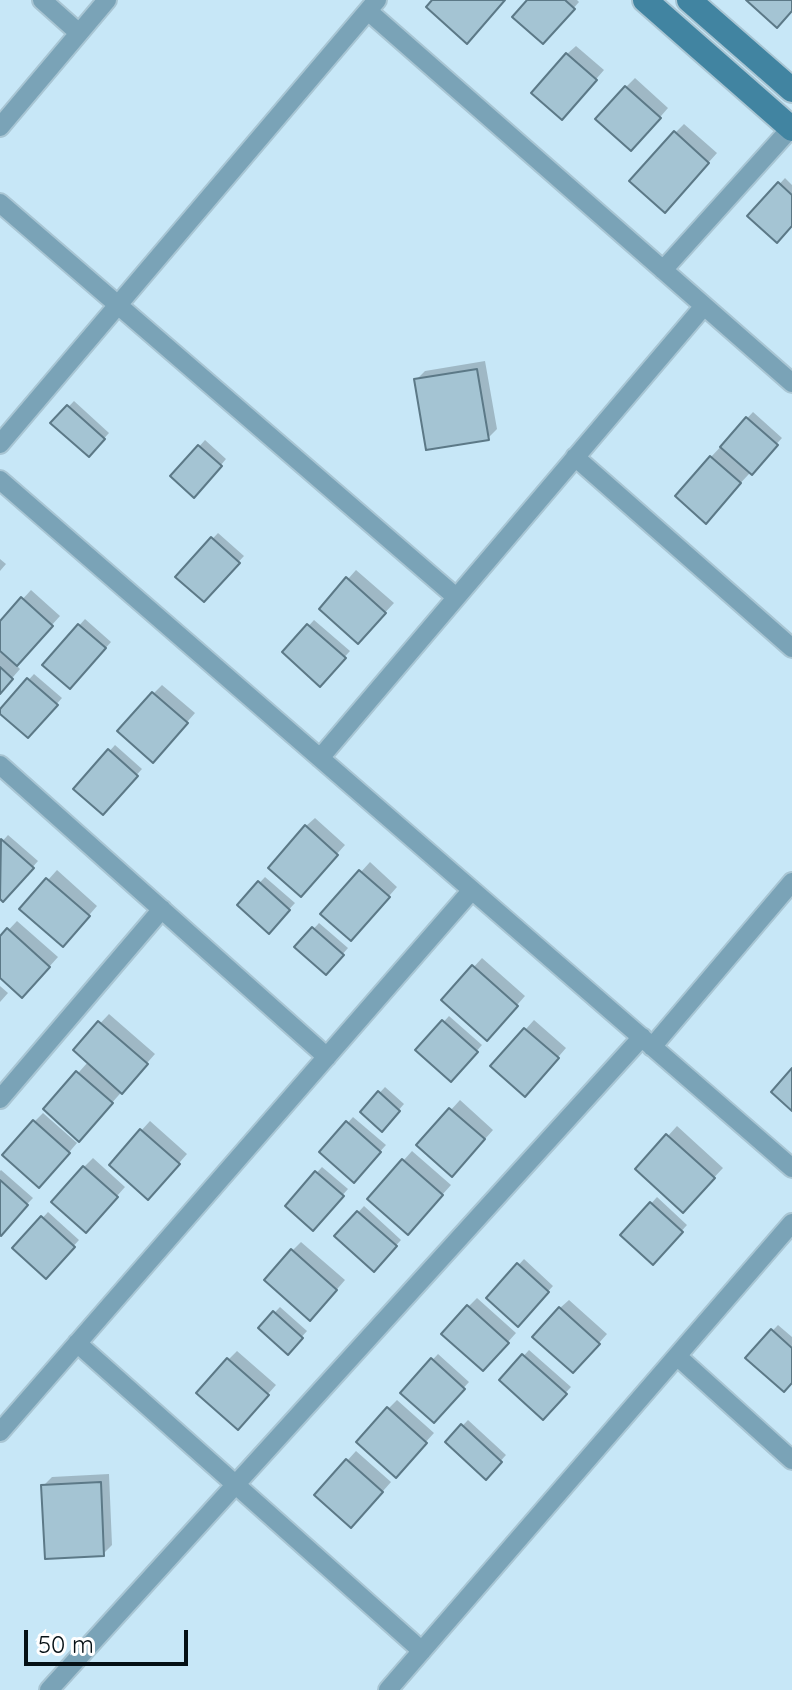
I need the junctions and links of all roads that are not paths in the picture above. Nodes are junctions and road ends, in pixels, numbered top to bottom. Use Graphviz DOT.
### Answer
graph roads {
  1 [pos="42,0"];
  2 [pos="107,0"];
  3 [pos="645,0"];
  4 [pos="689,0"];
  5 [pos="373,5"];
  6 [pos="79,33"];
  7 [pos="792,90"];
  8 [pos="0,127"];
  9 [pos="791,128"];
  10 [pos="0,203"];
  11 [pos="663,270"];
  12 [pos="118,305"];
  13 [pos="704,306"];
  14 [pos="792,383"];
  15 [pos="0,444"];
  16 [pos="575,457"];
  17 [pos="0,480"];
  18 [pos="456,597"];
  19 [pos="792,648"];
  20 [pos="320,758"];
  21 [pos="0,765"];
  22 [pos="792,882"];
  23 [pos="472,890"];
  24 [pos="786,903"];
  25 [pos="162,909"];
  26 [pos="647,1042"];
  27 [pos="327,1057"];
  28 [pos="0,1099"];
  29 [pos="792,1168"];
  30 [pos="792,1223"];
  31 [pos="77,1343"];
  32 [pos="677,1356"];
  33 [pos="0,1432"];
  34 [pos="792,1460"];
  35 [pos="236,1485"];
  36 [pos="422,1651"];
  37 [pos="49,1690"];
  38 [pos="388,1690"];
  1 -- 6 [label="street"];
  2 -- 6 [label="street"];
  3 -- 9 [label="street"];
  4 -- 7 [label="street"];
  5 -- 11 [label="street"];
  5 -- 12 [label="street"];
  6 -- 8 [label="street"];
  9 -- 11 [label="street"];
  10 -- 12 [label="street"];
  11 -- 13 [label="street"];
  12 -- 15 [label="street"];
  12 -- 18 [label="street"];
  13 -- 14 [label="street"];
  13 -- 16 [label="street"];
  16 -- 18 [label="street"];
  16 -- 19 [label="street"];
  17 -- 20 [label="street"];
  18 -- 20 [label="street"];
  20 -- 23 [label="street"];
  21 -- 25 [label="street"];
  22 -- 24 [label="street"];
  23 -- 26 [label="street"];
  23 -- 27 [label="street"];
  24 -- 26 [label="street"];
  25 -- 27 [label="street"];
  25 -- 28 [label="street"];
  26 -- 29 [label="street"];
  26 -- 35 [label="street"];
  27 -- 31 [label="street"];
  30 -- 32 [label="street"];
  31 -- 33 [label="street"];
  31 -- 35 [label="street"];
  32 -- 34 [label="street"];
  32 -- 36 [label="street"];
  35 -- 36 [label="street"];
  35 -- 37 [label="street"];
  36 -- 38 [label="street"];
}
